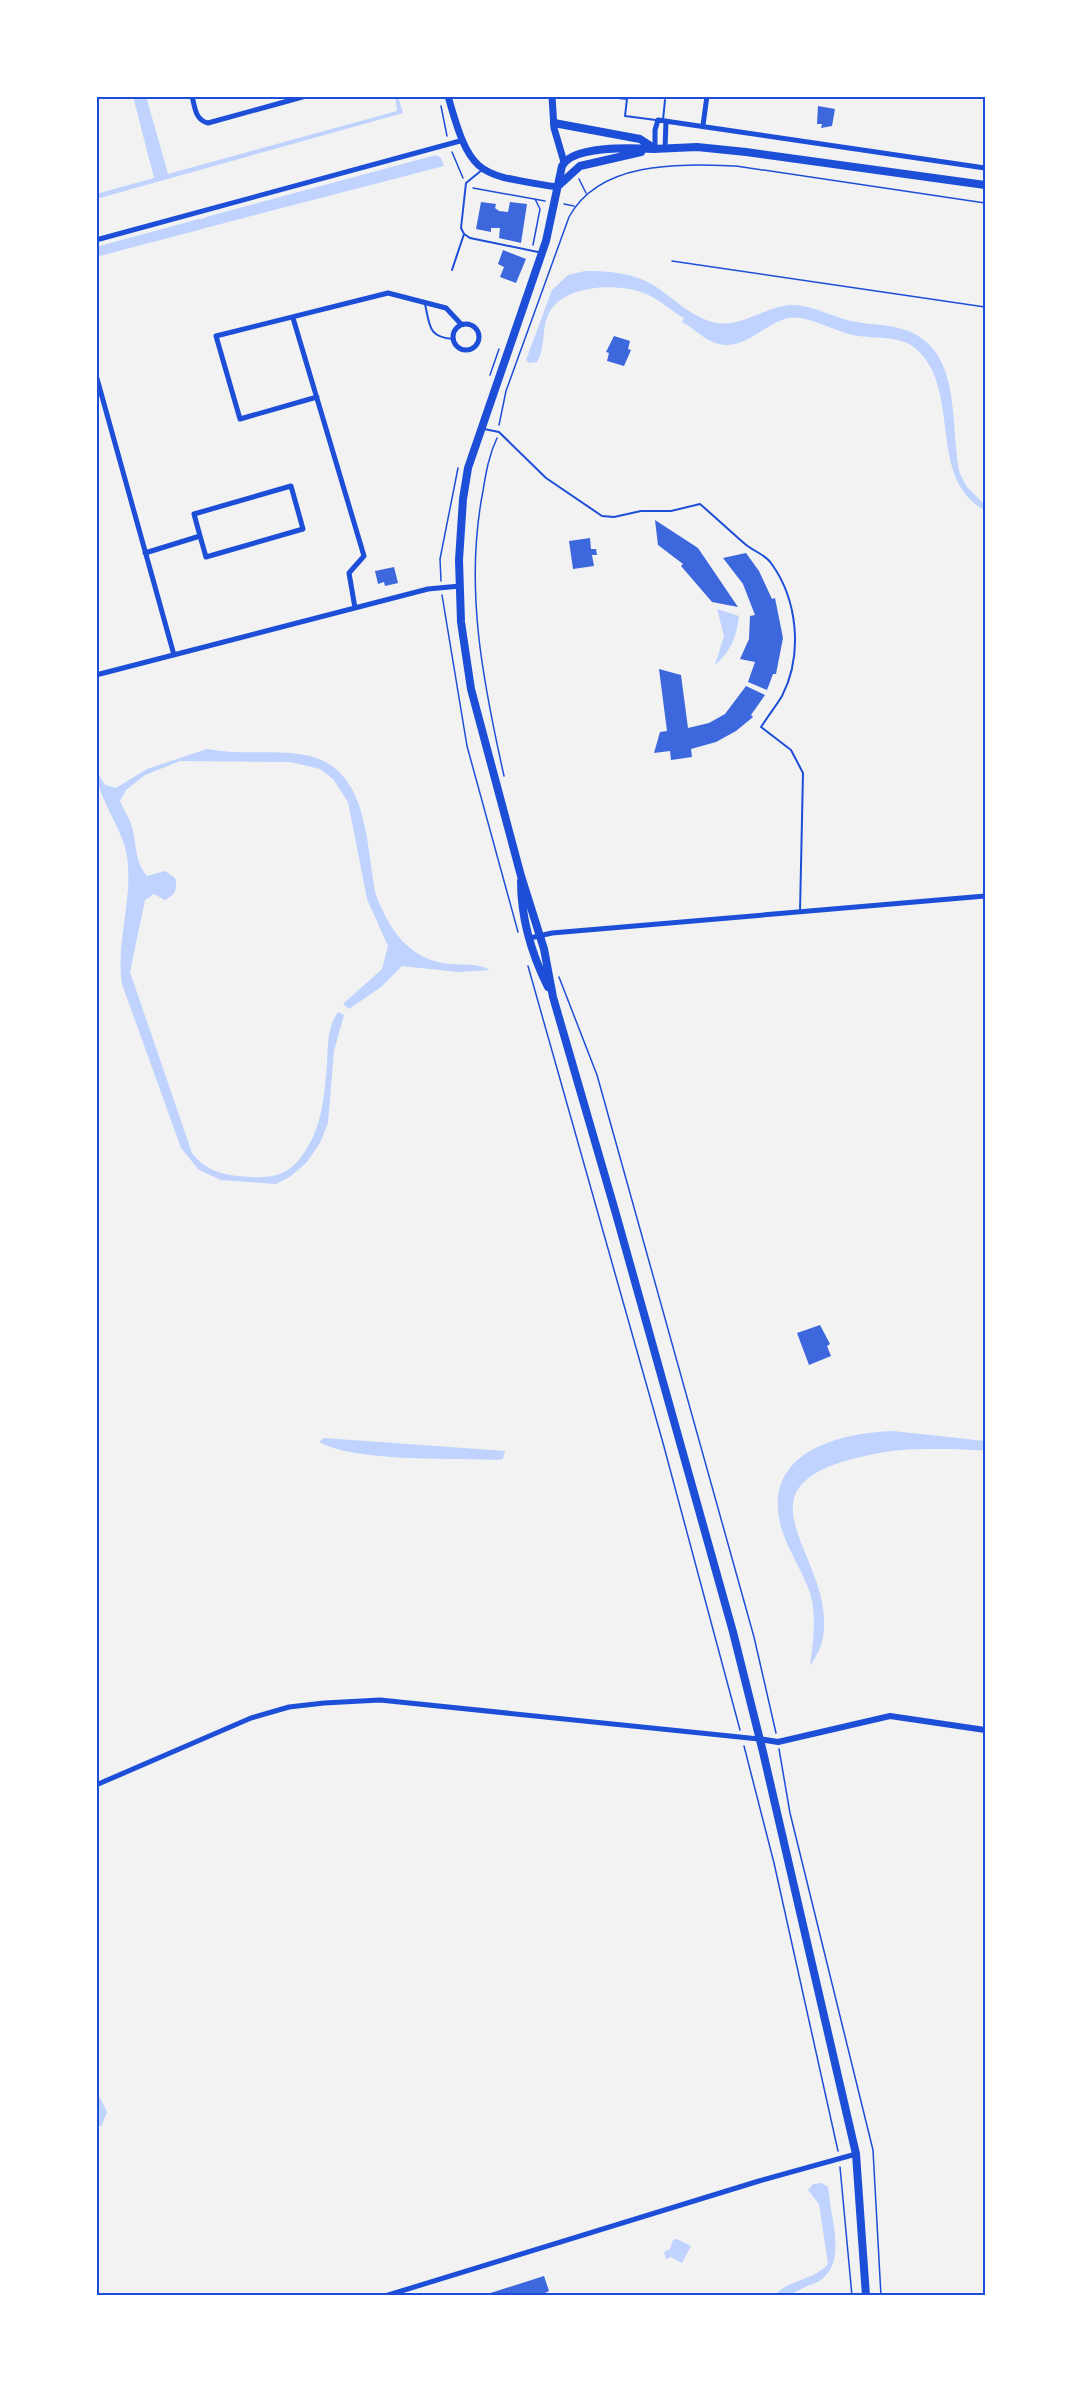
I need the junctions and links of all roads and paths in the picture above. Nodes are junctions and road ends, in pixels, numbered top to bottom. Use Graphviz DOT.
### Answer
graph roads {
  1 [pos="192,96"];
  2 [pos="306,96"];
  3 [pos="448,96"];
  4 [pos="552,96"];
  5 [pos="600,96"];
  6 [pos="707,96"];
  7 [pos="280,99"];
  8 [pos="665,100"];
  9 [pos="441,105"];
  10 [pos="662,120"];
  11 [pos="554,123"];
  12 [pos="703,126"];
  13 [pos="460,141"];
  14 [pos="449,144"];
  15 [pos="665,148"];
  16 [pos="656,149"];
  17 [pos="564,162"];
  18 [pos="985,168"];
  19 [pos="482,170"];
  20 [pos="466,183"];
  21 [pos="985,185"];
  22 [pos="557,187"];
  23 [pos="536,199"];
  24 [pos="985,203"];
  25 [pos="464,234"];
  26 [pos="96,240"];
  27 [pos="542,253"];
  28 [pos="672,261"];
  29 [pos="452,270"];
  30 [pos="424,302"];
  31 [pos="985,307"];
  32 [pos="293,318"];
  33 [pos="461,324"];
  34 [pos="453,339"];
  35 [pos="96,375"];
  36 [pos="317,398"];
  37 [pos="103,400"];
  38 [pos="96,401"];
  39 [pos="480,429"];
  40 [pos="499,432"];
  41 [pos="200,536"];
  42 [pos="146,552"];
  43 [pos="441,564"];
  44 [pos="460,586"];
  45 [pos="441,587"];
  46 [pos="355,608"];
  47 [pos="174,655"];
  48 [pos="96,675"];
  49 [pos="506,784"];
  50 [pos="521,876"];
  51 [pos="985,896"];
  52 [pos="800,912"];
  53 [pos="540,936"];
  54 [pos="530,938"];
  55 [pos="520,941"];
  56 [pos="529,967"];
  57 [pos="558,973"];
  58 [pos="552,997"];
  59 [pos="738,1724"];
  60 [pos="985,1730"];
  61 [pos="759,1739"];
  62 [pos="778,1742"];
  63 [pos="747,1756"];
  64 [pos="96,1785"];
  65 [pos="856,2154"];
  66 [pos="839,2158"];
  67 [pos="385,2296"];
  68 [pos="852,2296"];
  69 [pos="866,2296"];
  70 [pos="881,2296"];
  1 -- 7 [label="street"];
  2 -- 7 [label="street"];
  3 -- 13 [label="main road"];
  4 -- 11 [label="main road"];
  5 -- 10 [label="lane"];
  6 -- 12 [label="street"];
  8 -- 10 [label="lane"];
  9 -- 14 [label="path"];
  10 -- 12 [label="street"];
  10 -- 15 [label="street"];
  10 -- 16 [label="street"];
  11 -- 16 [label="main road"];
  11 -- 17 [label="main road"];
  12 -- 18 [label="street"];
  13 -- 14 [label="street"];
  13 -- 19 [label="main road"];
  14 -- 20 [label="path"];
  14 -- 26 [label="street"];
  15 -- 16 [label="main road"];
  15 -- 21 [label="main road"];
  16 -- 17 [label="main road"];
  16 -- 22 [label="main road"];
  17 -- 22 [label="main road"];
  19 -- 20 [label="lane"];
  19 -- 22 [label="main road"];
  20 -- 23 [label="path"];
  20 -- 25 [label="lane"];
  22 -- 27 [label="main road"];
  24 -- 40 [label="path"];
  25 -- 27 [label="lane"];
  25 -- 29 [label="lane"];
  27 -- 39 [label="main road"];
  28 -- 31 [label="path"];
  30 -- 32 [label="street"];
  30 -- 33 [label="street"];
  30 -- 34 [label="lane"];
  32 -- 36 [label="street"];
  32 -- 36 [label="street"];
  33 -- 34 [label="street"];
  33 -- 34 [label="street"];
  35 -- 37 [label="street"];
  36 -- 46 [label="street"];
  37 -- 38 [label="lane"];
  37 -- 42 [label="street"];
  39 -- 40 [label="lane"];
  39 -- 44 [label="main road"];
  40 -- 49 [label="path"];
  40 -- 52 [label="lane"];
  41 -- 41 [label="street"];
  41 -- 42 [label="street"];
  42 -- 47 [label="street"];
  43 -- 45 [label="path"];
  44 -- 45 [label="street"];
  44 -- 50 [label="main road"];
  45 -- 46 [label="street"];
  45 -- 55 [label="path"];
  46 -- 47 [label="street"];
  47 -- 48 [label="street"];
  50 -- 53 [label="main road"];
  50 -- 54 [label="main road"];
  51 -- 52 [label="street"];
  52 -- 53 [label="street"];
  53 -- 54 [label="street"];
  53 -- 58 [label="main road"];
  54 -- 58 [label="main road"];
  56 -- 59 [label="path"];
  57 -- 62 [label="path"];
  58 -- 61 [label="main road"];
  60 -- 62 [label="street"];
  61 -- 62 [label="street"];
  61 -- 64 [label="street"];
  61 -- 65 [label="main road"];
  62 -- 70 [label="path"];
  63 -- 66 [label="path"];
  65 -- 66 [label="street"];
  65 -- 69 [label="main road"];
  66 -- 67 [label="street"];
  66 -- 68 [label="path"];
}
